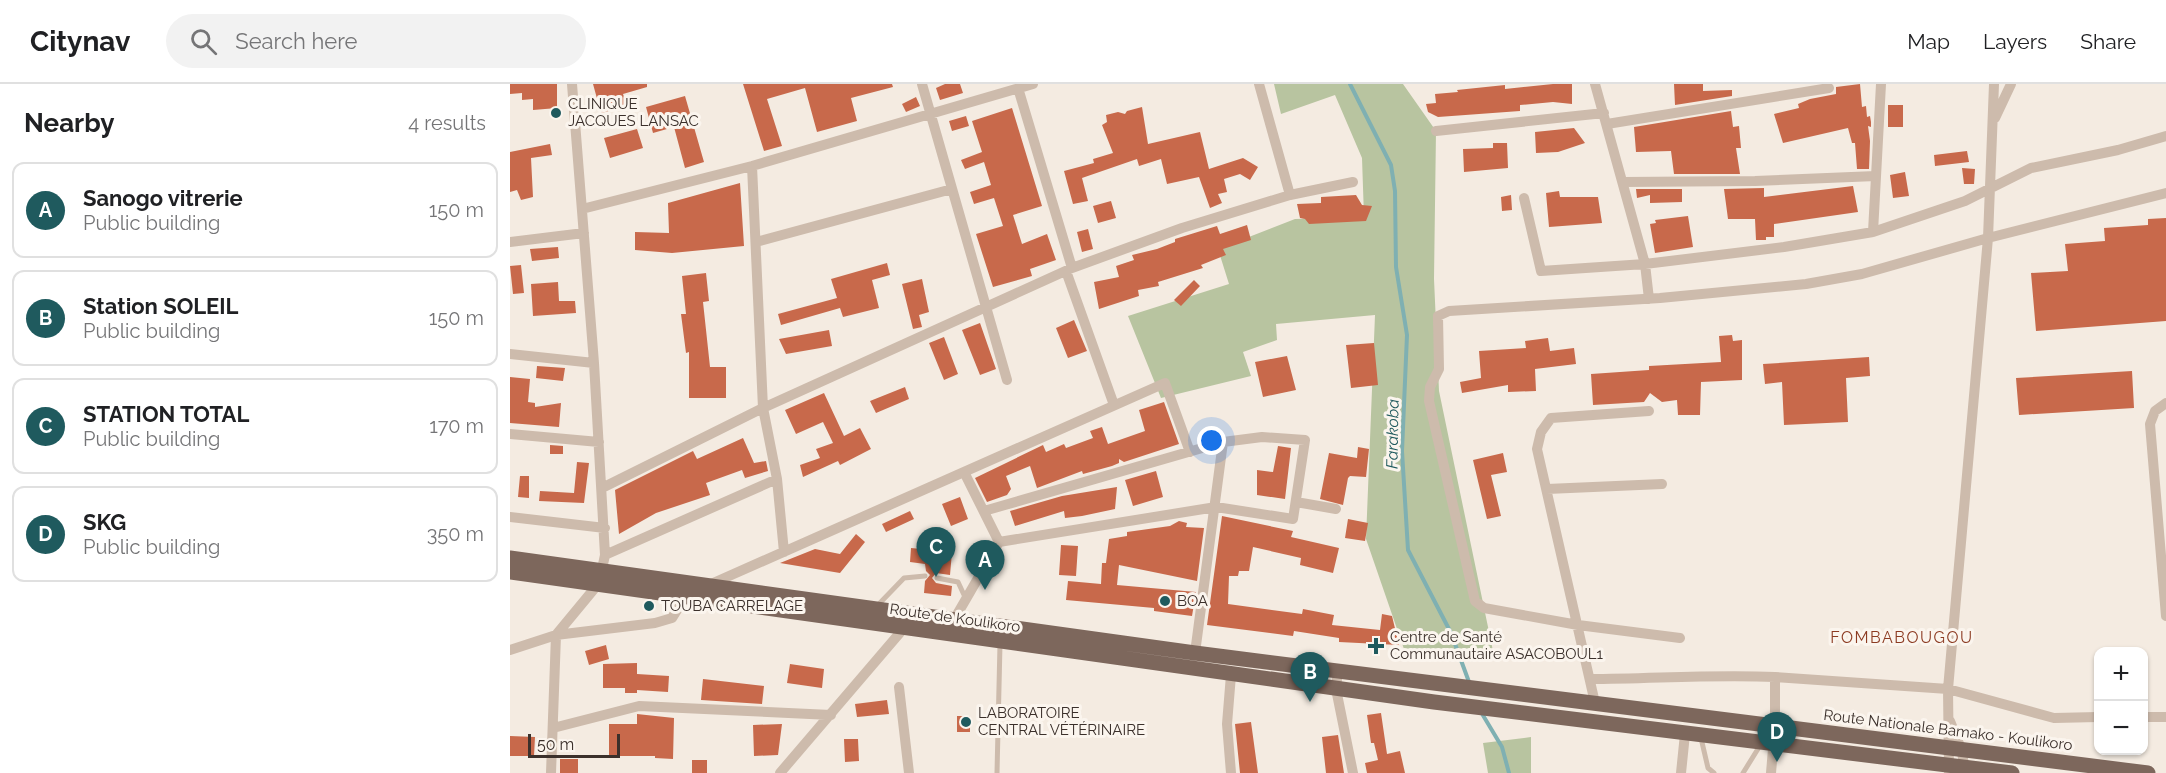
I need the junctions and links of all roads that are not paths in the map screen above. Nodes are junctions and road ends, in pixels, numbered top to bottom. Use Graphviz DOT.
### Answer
graph roads {
  1 [pos="572,84"];
  2 [pos="922,84"];
  3 [pos="1033,84"];
  4 [pos="1259,84"];
  5 [pos="1596,84"];
  6 [pos="1881,84"];
  7 [pos="1994,84"];
  8 [pos="2011,84"];
  9 [pos="1018,88"];
  10 [pos="1829,88"];
  11 [pos="930,112"];
  12 [pos="1605,118"];
  13 [pos="1994,122"];
  14 [pos="1436,131"];
  15 [pos="2166,136"];
  16 [pos="752,166"];
  17 [pos="1876,176"];
  18 [pos="1353,182"];
  19 [pos="1623,182"];
  20 [pos="1992,187"];
  21 [pos="952,189"];
  22 [pos="2166,193"];
  23 [pos="1290,195"];
  24 [pos="1524,198"];
  25 [pos="582,209"];
  26 [pos="584,232"];
  27 [pos="1873,232"];
  28 [pos="1988,238"];
  29 [pos="510,242"];
  30 [pos="756,242"];
  31 [pos="1646,264"];
  32 [pos="1069,270"];
  33 [pos="1649,299"];
  34 [pos="986,307"];
  35 [pos="510,354"];
  36 [pos="594,363"];
  37 [pos="1007,380"];
  38 [pos="2166,403"];
  39 [pos="1114,405"];
  40 [pos="764,408"];
  41 [pos="1649,411"];
  42 [pos="510,434"];
  43 [pos="599,442"];
  44 [pos="1223,442"];
  45 [pos="1190,452"];
  46 [pos="964,472"];
  47 [pos="777,479"];
  48 [pos="1662,484"];
  49 [pos="602,489"];
  50 [pos="1547,489"];
  51 [pos="1296,501"];
  52 [pos="1216,507"];
  53 [pos="1336,509"];
  54 [pos="984,511"];
  55 [pos="510,517"];
  56 [pos="605,528"];
  57 [pos="999,542"];
  58 [pos="784,552"];
  59 [pos="605,555"];
  60 [pos="510,558"];
  61 [pos="510,572"];
  62 [pos="925,576"];
  63 [pos="601,577"];
  64 [pos="937,578"];
  65 [pos="711,584"];
  66 [pos="685,597"];
  67 [pos="966,598"];
  68 [pos="876,607"];
  69 [pos="2166,616"];
  70 [pos="955,618"];
  71 [pos="1578,625"];
  72 [pos="903,628"];
  73 [pos="556,635"];
  74 [pos="1680,638"];
  75 [pos="1000,642"];
  76 [pos="510,650"];
  77 [pos="1195,653"];
  78 [pos="1338,670"];
  79 [pos="1231,675"];
  80 [pos="1774,677"];
  81 [pos="1590,679"];
  82 [pos="1437,683"];
  83 [pos="899,687"];
  84 [pos="1336,689"];
  85 [pos="1948,689"];
  86 [pos="1434,702"];
  87 [pos="1595,703"];
  88 [pos="831,715"];
  89 [pos="2094,717"];
  90 [pos="2148,717"];
  91 [pos="2166,717"];
  92 [pos="1775,725"];
  93 [pos="553,728"];
  94 [pos="1685,734"];
  95 [pos="1701,736"];
  96 [pos="1767,744"];
  97 [pos="1956,763"];
  98 [pos="551,773"];
  99 [pos="780,773"];
  100 [pos="909,773"];
  101 [pos="997,773"];
  102 [pos="1231,773"];
  103 [pos="1353,773"];
  104 [pos="1681,773"];
  105 [pos="1714,773"];
  106 [pos="1743,773"];
  107 [pos="1771,773"];
  108 [pos="2012,773"];
  109 [pos="2148,773"];
  1 -- 25 [label="street"];
  2 -- 11 [label="street"];
  3 -- 9 [label="street"];
  4 -- 23 [label="street"];
  5 -- 12 [label="street"];
  6 -- 17 [label="street"];
  7 -- 13 [label="street"];
  8 -- 13 [label="street"];
  9 -- 11 [label="street"];
  9 -- 32 [label="street"];
  10 -- 12 [label="street"];
  11 -- 16 [label="street"];
  11 -- 21 [label="street"];
  12 -- 14 [label="street"];
  12 -- 19 [label="street"];
  13 -- 20 [label="street"];
  15 -- 20 [label="street"];
  16 -- 25 [label="street"];
  16 -- 30 [label="street"];
  17 -- 19 [label="street"];
  17 -- 27 [label="street"];
  18 -- 23 [label="street"];
  19 -- 31 [label="street"];
  20 -- 27 [label="street"];
  20 -- 28 [label="street"];
  21 -- 30 [label="street"];
  21 -- 34 [label="street"];
  22 -- 28 [label="street"];
  23 -- 32 [label="street"];
  24 -- 31 [label="street"];
  25 -- 26 [label="street"];
  26 -- 29 [label="street"];
  26 -- 36 [label="street"];
  27 -- 31 [label="street"];
  28 -- 33 [label="street"];
  28 -- 85 [label="street"];
  30 -- 40 [label="street"];
  31 -- 33 [label="street"];
  32 -- 34 [label="street"];
  32 -- 39 [label="street"];
  33 -- 71 [label="street"];
  34 -- 37 [label="street"];
  34 -- 40 [label="street"];
  35 -- 36 [label="street"];
  36 -- 43 [label="street"];
  38 -- 69 [label="street"];
  39 -- 45 [label="street"];
  39 -- 46 [label="street"];
  40 -- 47 [label="street"];
  40 -- 49 [label="street"];
  41 -- 50 [label="street"];
  42 -- 43 [label="street"];
  43 -- 49 [label="street"];
  44 -- 45 [label="street"];
  44 -- 51 [label="street"];
  44 -- 52 [label="street"];
  45 -- 54 [label="street"];
  46 -- 54 [label="street"];
  46 -- 58 [label="street"];
  47 -- 58 [label="street"];
  47 -- 59 [label="street"];
  48 -- 50 [label="street"];
  49 -- 56 [label="street"];
  50 -- 71 [label="street"];
  51 -- 52 [label="street"];
  51 -- 53 [label="street"];
  52 -- 57 [label="street"];
  52 -- 77 [label="street"];
  54 -- 57 [label="street"];
  55 -- 56 [label="street"];
  56 -- 59 [label="street"];
  57 -- 67 [label="street"];
  58 -- 65 [label="street"];
  59 -- 63 [label="street"];
  60 -- 63 [label="main road"];
  61 -- 63 [label="main road"];
  62 -- 68 [label="lane"];
  63 -- 65 [label="main road, Route de Koulikoro"];
  63 -- 66 [label="main road, Route de Koulikoro"];
  63 -- 73 [label="street"];
  64 -- 67 [label="lane"];
  65 -- 68 [label="main road, Route de Koulikoro"];
  66 -- 72 [label="main road, Route de Koulikoro"];
  66 -- 73 [label="street"];
  67 -- 70 [label="street"];
  68 -- 70 [label="main road, Route de Koulikoro"];
  70 -- 77 [label="main road, Route de Koulikoro"];
  71 -- 74 [label="street"];
  71 -- 81 [label="street"];
  72 -- 75 [label="main road, Route de Koulikoro"];
  72 -- 88 [label="street"];
  73 -- 76 [label="street"];
  73 -- 93 [label="street"];
  75 -- 79 [label="main road, Route de Koulikoro"];
  75 -- 101 [label="lane"];
  77 -- 78 [label="main road, Route de Koulikoro"];
  78 -- 82 [label="main road, Route de Koulikoro"];
  78 -- 84 [label="street"];
  79 -- 84 [label="main road, Route de Koulikoro"];
  79 -- 102 [label="street"];
  80 -- 81 [label="street"];
  80 -- 85 [label="street"];
  80 -- 92 [label="street"];
  81 -- 87 [label="street"];
  82 -- 87 [label="main road, Route Nationale Bamako - Koulikoro"];
  83 -- 100 [label="street"];
  84 -- 86 [label="main road, Route de Koulikoro"];
  84 -- 103 [label="street"];
  85 -- 89 [label="street"];
  85 -- 97 [label="street"];
  86 -- 94 [label="main road, Route Nationale Bamako - Koulikoro"];
  87 -- 92 [label="main road, Route Nationale Bamako - Koulikoro"];
  88 -- 93 [label="street"];
  88 -- 99 [label="street"];
  90 -- 91 [label="street"];
  92 -- 96 [label="street"];
  92 -- 97 [label="main road, Route Nationale Bamako - Koulikoro"];
  93 -- 98 [label="street"];
  94 -- 95 [label="main road, Route Nationale Bamako - Koulikoro"];
  94 -- 104 [label="street"];
  95 -- 96 [label="main road, Route Nationale Bamako - Koulikoro"];
  95 -- 105 [label="lane"];
  96 -- 97 [label="main road, Route Nationale Bamako - Koulikoro"];
  96 -- 106 [label="lane"];
  96 -- 107 [label="street"];
  97 -- 108 [label="main road, Route Nationale Bamako - Koulikoro"];
  97 -- 109 [label="main road, Route Nationale Bamako - Koulikoro"];
}
